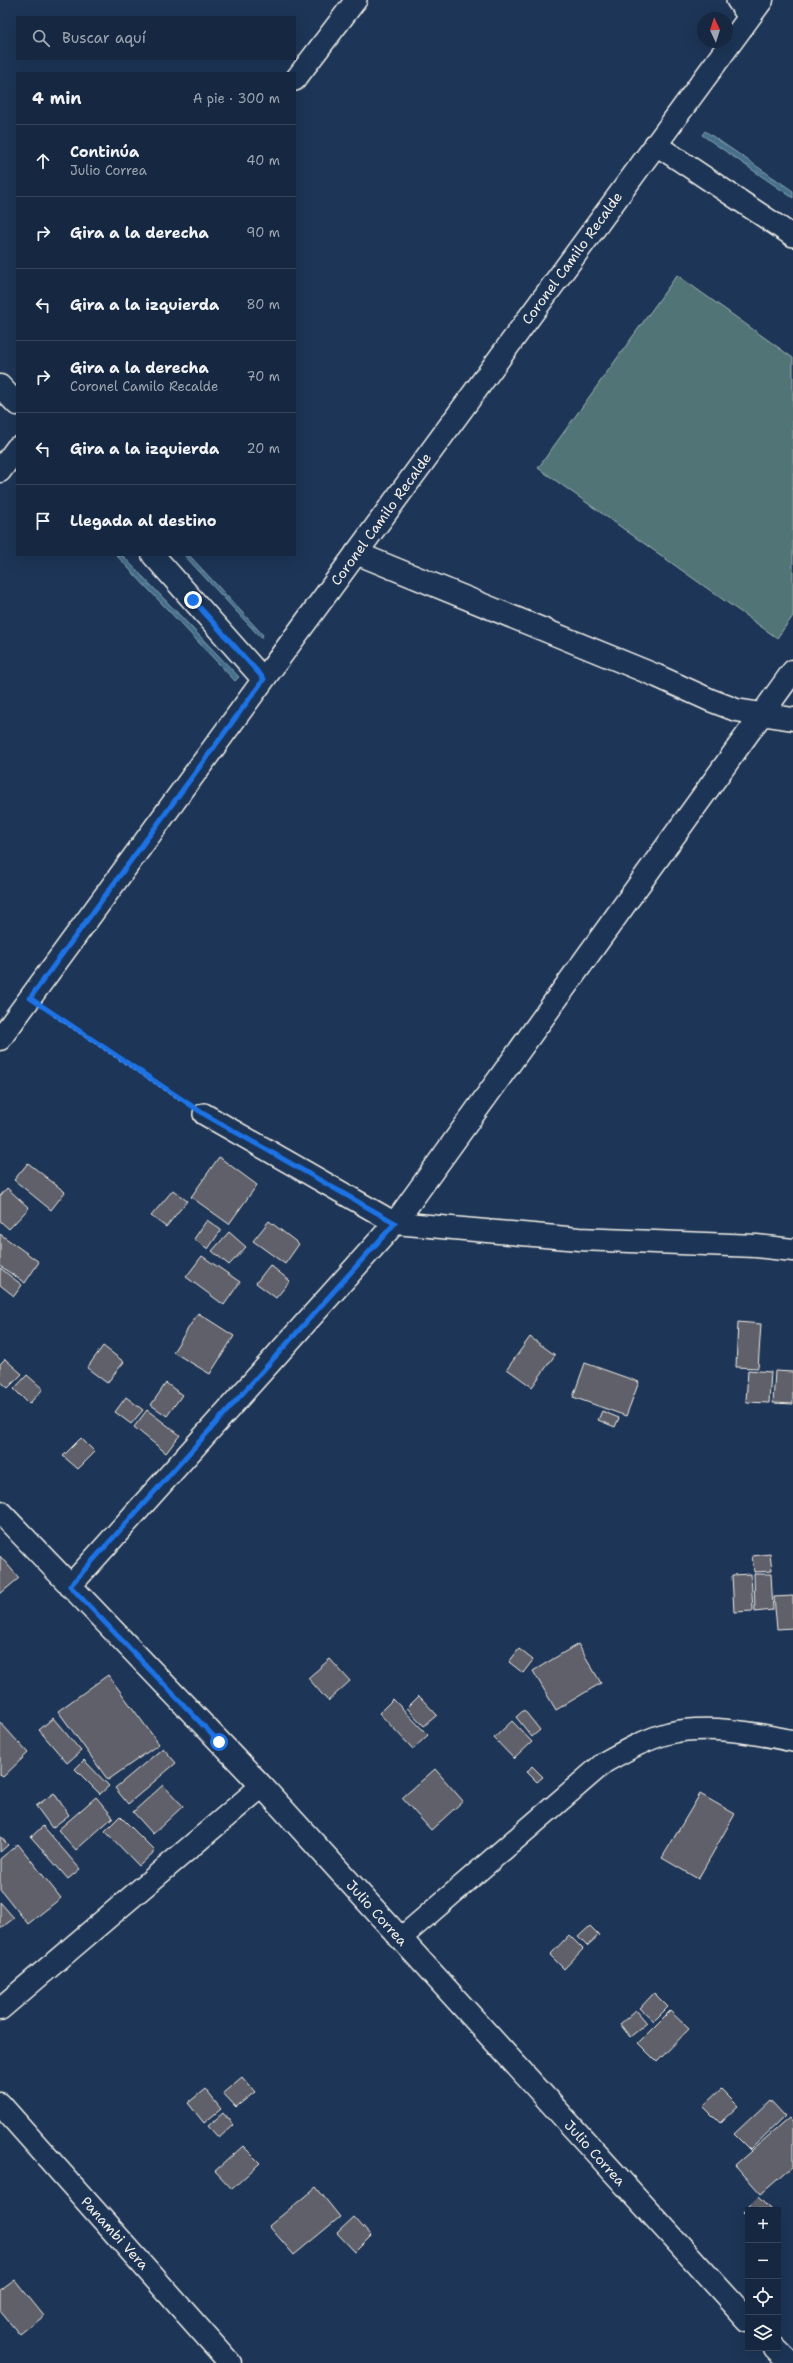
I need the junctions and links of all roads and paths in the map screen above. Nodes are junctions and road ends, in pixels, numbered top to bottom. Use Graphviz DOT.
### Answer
graph roads {
  1 [pos="356,0"];
  2 [pos="749,6"];
  3 [pos="296,79"];
  4 [pos="655,144"];
  5 [pos="793,236"];
  6 [pos="0,386"];
  7 [pos="16,403"];
  8 [pos="16,449"];
  9 [pos="0,471"];
  10 [pos="356,553"];
  11 [pos="154,556"];
  12 [pos="793,671"];
  13 [pos="264,679"];
  14 [pos="761,715"];
  15 [pos="793,719"];
  16 [pos="30,998"];
  17 [pos="0,1039"];
  18 [pos="204,1114"];
  19 [pos="395,1223"];
  20 [pos="793,1250"];
  21 [pos="0,1512"];
  22 [pos="70,1586"];
  23 [pos="793,1741"];
  24 [pos="262,1786"];
  25 [pos="400,1939"];
  26 [pos="0,2009"];
  27 [pos="0,2104"];
  28 [pos="745,2317"];
  29 [pos="778,2351"];
  30 [pos="230,2363"];
  31 [pos="790,2363"];
  1 -- 3 [label="lane"];
  2 -- 4 [label="street, Coronel Camilo Recalde"];
  4 -- 5 [label="lane"];
  4 -- 10 [label="street, Coronel Camilo Recalde"];
  6 -- 7 [label="street"];
  8 -- 9 [label="street"];
  10 -- 13 [label="street, Coronel Camilo Recalde"];
  10 -- 14 [label="street"];
  11 -- 13 [label="street"];
  12 -- 14 [label="street"];
  13 -- 16 [label="street, Coronel Camilo Recalde"];
  14 -- 15 [label="street"];
  14 -- 19 [label="street"];
  16 -- 17 [label="street, Coronel Camilo Recalde"];
  16 -- 18 [label="path"];
  18 -- 19 [label="lane"];
  19 -- 20 [label="street"];
  19 -- 22 [label="street"];
  21 -- 22 [label="street, Julio Correa"];
  22 -- 24 [label="street, Julio Correa"];
  23 -- 25 [label="lane"];
  24 -- 25 [label="street, Julio Correa"];
  24 -- 26 [label="street"];
  25 -- 28 [label="street, Julio Correa"];
  27 -- 30 [label="street, Panambi Vera"];
  29 -- 31 [label="street"];
}
